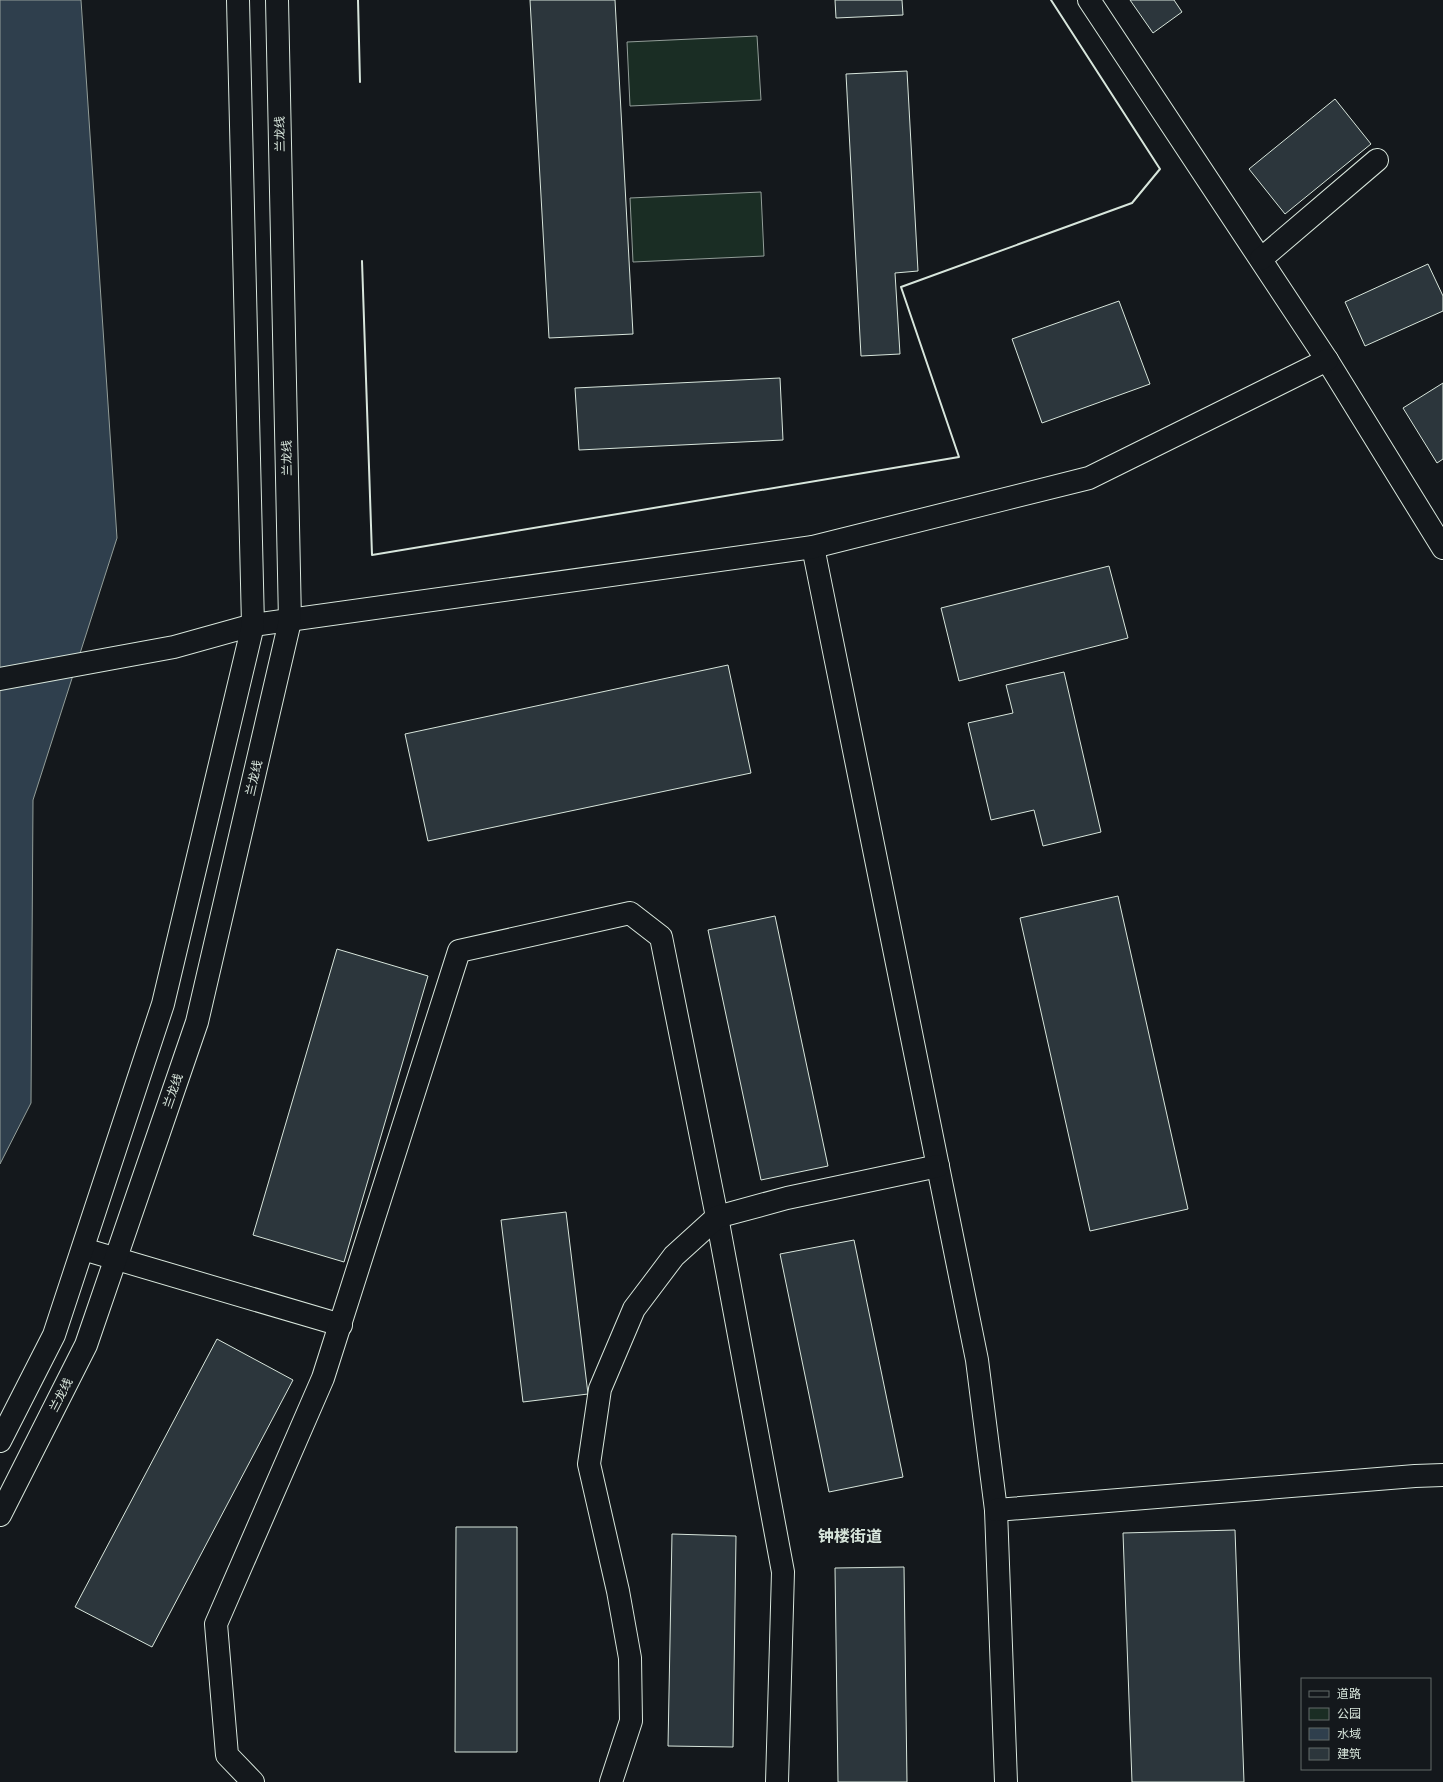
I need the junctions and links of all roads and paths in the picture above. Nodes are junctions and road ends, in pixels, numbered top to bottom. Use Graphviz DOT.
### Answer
graph roads {
  1 [pos="238,0"];
  2 [pos="277,0"];
  3 [pos="1089,0"];
  4 [pos="1377,160"];
  5 [pos="1261,259"];
  6 [pos="1327,360"];
  7 [pos="813,547"];
  8 [pos="1443,548"];
  9 [pos="290,621"];
  10 [pos="252,625"];
  11 [pos="0,679"];
  12 [pos="938,1166"];
  13 [pos="717,1217"];
  14 [pos="83,1249"];
  15 [pos="116,1258"];
  16 [pos="341,1325"];
  17 [pos="0,1441"];
  18 [pos="1443,1475"];
  19 [pos="996,1510"];
  20 [pos="0,1515"];
  21 [pos="253,1782"];
  22 [pos="611,1782"];
  23 [pos="777,1782"];
  24 [pos="1006,1782"];
  1 -- 10 [label="main road"];
  2 -- 9 [label="main road, 兰龙线"];
  3 -- 5 [label="main road"];
  4 -- 5 [label="main road"];
  5 -- 6 [label="main road"];
  6 -- 7 [label="main road"];
  6 -- 8 [label="main road"];
  7 -- 9 [label="main road"];
  7 -- 12 [label="main road"];
  9 -- 10 [label="main road"];
  9 -- 15 [label="main road, 兰龙线"];
  10 -- 11 [label="main road"];
  10 -- 14 [label="main road"];
  12 -- 13 [label="main road"];
  12 -- 19 [label="main road"];
  13 -- 16 [label="main road"];
  13 -- 22 [label="main road"];
  13 -- 23 [label="main road"];
  14 -- 15 [label="main road"];
  14 -- 17 [label="main road"];
  15 -- 16 [label="main road"];
  15 -- 20 [label="main road, 兰龙线"];
  16 -- 21 [label="main road"];
  18 -- 19 [label="main road"];
  19 -- 24 [label="main road"];
}
